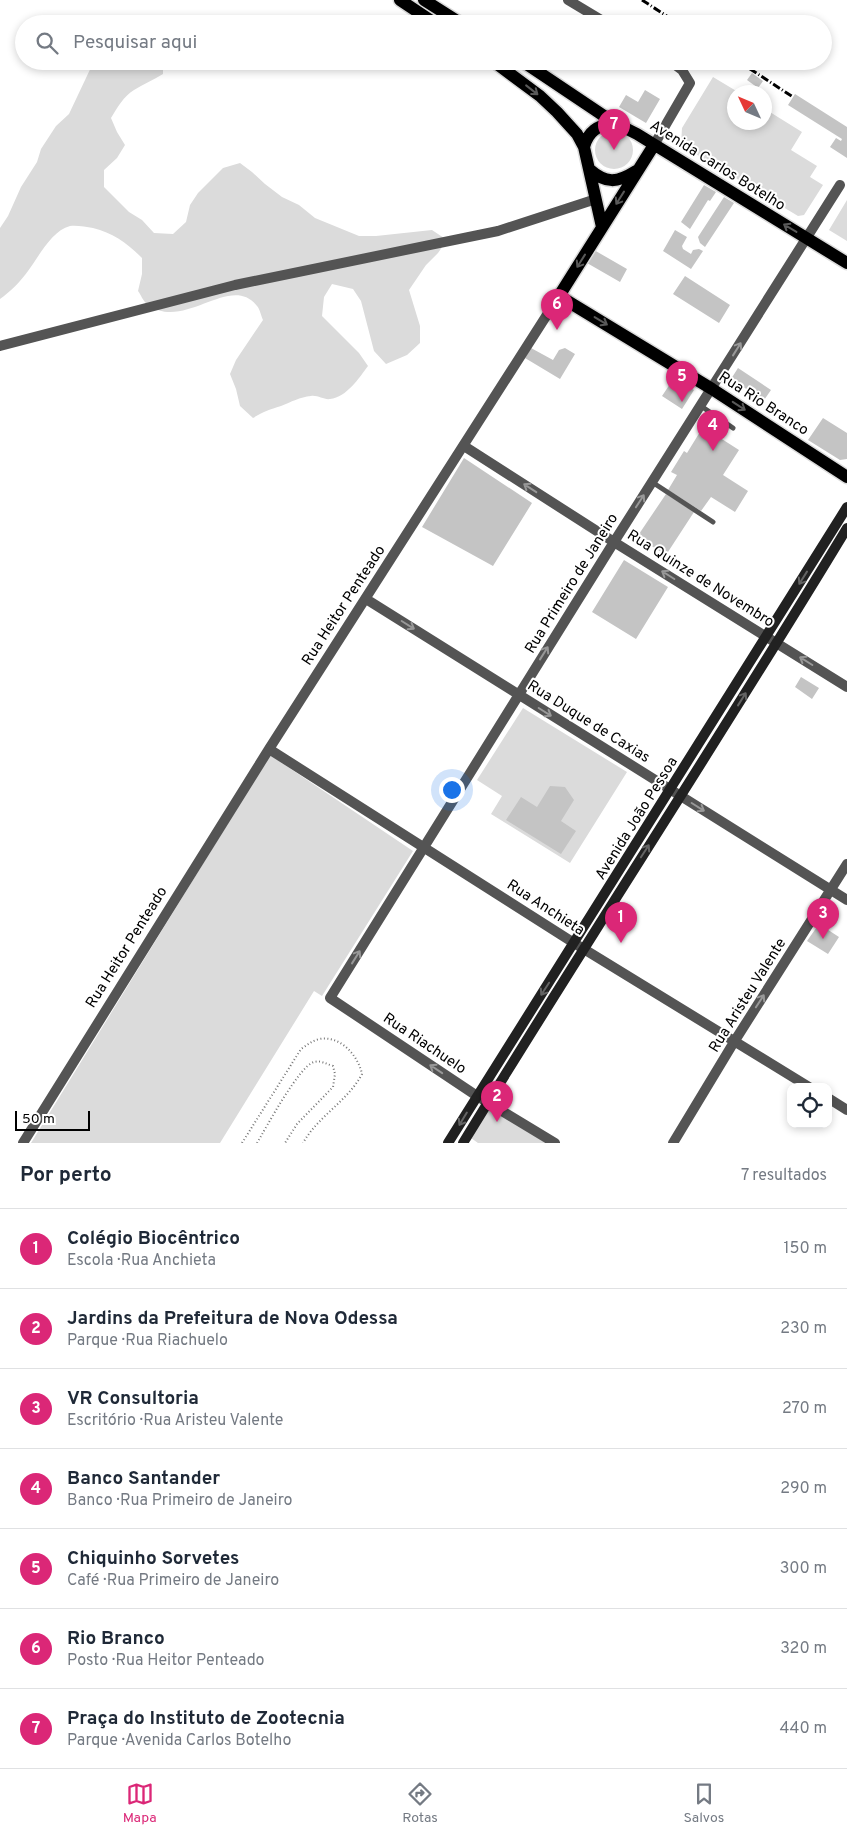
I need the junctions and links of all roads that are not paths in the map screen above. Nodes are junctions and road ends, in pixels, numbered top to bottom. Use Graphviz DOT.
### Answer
graph roads {
  1 [pos="400,0"];
  2 [pos="568,0"];
  3 [pos="429,2"];
  4 [pos="422,15"];
  5 [pos="448,15"];
  6 [pos="593,15"];
  7 [pos="505,70"];
  8 [pos="535,70"];
  9 [pos="682,70"];
  10 [pos="613,122"];
  11 [pos="637,134"];
  12 [pos="654,145"];
  13 [pos="584,147"];
  14 [pos="589,169"];
  15 [pos="639,169"];
  16 [pos="840,185"];
  17 [pos="596,198"];
  18 [pos="602,227"];
  19 [pos="807,238"];
  20 [pos="847,263"];
  21 [pos="559,296"];
  22 [pos="0,346"];
  23 [pos="712,389"];
  24 [pos="701,406"];
  25 [pos="733,428"];
  26 [pos="464,446"];
  27 [pos="847,476"];
  28 [pos="652,482"];
  29 [pos="847,507"];
  30 [pos="713,522"];
  31 [pos="838,522"];
  32 [pos="847,528"];
  33 [pos="614,542"];
  34 [pos="815,559"];
  35 [pos="825,565"];
  36 [pos="792,595"];
  37 [pos="366,599"];
  38 [pos="803,601"];
  39 [pos="767,636"];
  40 [pos="777,643"];
  41 [pos="745,670"];
  42 [pos="756,677"];
  43 [pos="847,687"];
  44 [pos="518,695"];
  45 [pos="719,712"];
  46 [pos="730,718"];
  47 [pos="269,749"];
  48 [pos="693,754"];
  49 [pos="703,760"];
  50 [pos="670,790"];
  51 [pos="680,796"];
  52 [pos="654,816"];
  53 [pos="664,823"];
  54 [pos="424,846"];
  55 [pos="626,862"];
  56 [pos="847,864"];
  57 [pos="635,868"];
  58 [pos="831,890"];
  59 [pos="847,900"];
  60 [pos="606,903"];
  61 [pos="578,946"];
  62 [pos="564,969"];
  63 [pos="330,998"];
  64 [pos="534,1006"];
  65 [pos="543,1012"];
  66 [pos="734,1042"];
  67 [pos="507,1049"];
  68 [pos="516,1055"];
  69 [pos="802,1083"];
  70 [pos="477,1096"];
  71 [pos="832,1101"];
  72 [pos="488,1102"];
  73 [pos="847,1110"];
  74 [pos="23,1143"];
  75 [pos="448,1143"];
  76 [pos="462,1143"];
  77 [pos="556,1143"];
  78 [pos="673,1143"];
  1 -- 4 [label="main road"];
  2 -- 6 [label="street"];
  3 -- 5 [label="main road"];
  7 -- 13 [label="main road, one-way"];
  8 -- 10 [label="main road, Avenida Carlos Botelho"];
  9 -- 12 [label="street, Rua Heitor Penteado"];
  10 -- 11 [label="main road, Avenida Carlos Botelho"];
  10 -- 13 [label="main road"];
  11 -- 12 [label="main road, Avenida Carlos Botelho"];
  11 -- 15 [label="main road"];
  12 -- 15 [label="main road, Rua Heitor Penteado"];
  19 -- 12 [label="main road, Avenida Carlos Botelho, one-way"];
  13 -- 14 [label="main road"];
  14 -- 15 [label="main road"];
  14 -- 17 [label="main road"];
  15 -- 18 [label="main road, Rua Heitor Penteado, one-way"];
  16 -- 19 [label="street, Rua Primeiro de Janeiro"];
  17 -- 18 [label="main road"];
  17 -- 22 [label="street"];
  18 -- 21 [label="main road, Rua Heitor Penteado, one-way"];
  19 -- 20 [label="main road, Avenida Carlos Botelho"];
  23 -- 19 [label="street, Rua Primeiro de Janeiro, one-way"];
  21 -- 23 [label="main road, Rua Rio Branco, one-way"];
  21 -- 26 [label="street, Rua Heitor Penteado"];
  23 -- 24 [label="street, Rua Primeiro de Janeiro"];
  23 -- 27 [label="main road, Rua Rio Branco, one-way"];
  24 -- 25 [label="lane"];
  24 -- 28 [label="street, Rua Primeiro de Janeiro"];
  33 -- 26 [label="street, Rua Quinze de Novembro, one-way"];
  26 -- 37 [label="street, Rua Heitor Penteado"];
  28 -- 30 [label="lane"];
  33 -- 28 [label="street, Rua Primeiro de Janeiro, one-way"];
  29 -- 31 [label="main road, Avenida João Pessoa"];
  31 -- 32 [label="main road"];
  31 -- 34 [label="main road, Avenida João Pessoa"];
  32 -- 35 [label="main road, Avenida João Pessoa"];
  39 -- 33 [label="street, Rua Quinze de Novembro, one-way"];
  44 -- 33 [label="street, Rua Primeiro de Janeiro, one-way"];
  34 -- 35 [label="main road"];
  34 -- 36 [label="main road, Avenida João Pessoa, one-way"];
  35 -- 38 [label="main road, Avenida João Pessoa"];
  36 -- 38 [label="main road"];
  36 -- 39 [label="main road, Avenida João Pessoa"];
  37 -- 44 [label="street, Rua Duque de Caxias, one-way"];
  37 -- 47 [label="street, Rua Heitor Penteado"];
  38 -- 40 [label="main road, Avenida João Pessoa"];
  39 -- 40 [label="street, Rua Quinze de Novembro"];
  39 -- 41 [label="main road, Avenida João Pessoa"];
  40 -- 42 [label="main road, Avenida João Pessoa"];
  43 -- 40 [label="street, Rua Quinze de Novembro, one-way"];
  41 -- 42 [label="main road"];
  41 -- 45 [label="main road, Avenida João Pessoa"];
  46 -- 42 [label="main road, Avenida João Pessoa, one-way"];
  44 -- 50 [label="street, Rua Duque de Caxias, one-way"];
  44 -- 54 [label="street, Rua Primeiro de Janeiro"];
  45 -- 46 [label="main road"];
  45 -- 48 [label="main road, Avenida João Pessoa"];
  46 -- 49 [label="main road, Avenida João Pessoa"];
  47 -- 54 [label="street, Rua Anchieta"];
  47 -- 74 [label="street, Rua Heitor Penteado"];
  48 -- 49 [label="main road"];
  48 -- 50 [label="main road, Avenida João Pessoa"];
  49 -- 51 [label="main road, Avenida João Pessoa"];
  50 -- 51 [label="street, Rua Duque de Caxias"];
  50 -- 52 [label="main road, Avenida João Pessoa"];
  51 -- 53 [label="main road, Avenida João Pessoa"];
  51 -- 58 [label="street, Rua Duque de Caxias, one-way"];
  52 -- 53 [label="main road"];
  52 -- 55 [label="main road, Avenida João Pessoa"];
  57 -- 53 [label="main road, Avenida João Pessoa, one-way"];
  54 -- 61 [label="street, Rua Anchieta"];
  63 -- 54 [label="street, Rua Primeiro de Janeiro, one-way"];
  55 -- 57 [label="main road"];
  55 -- 60 [label="main road, Avenida João Pessoa"];
  56 -- 58 [label="street, Rua Aristeu Valente"];
  57 -- 60 [label="main road, Avenida João Pessoa"];
  58 -- 59 [label="street, Rua Duque de Caxias"];
  66 -- 58 [label="street, Rua Aristeu Valente, one-way"];
  60 -- 61 [label="main road, Avenida João Pessoa"];
  61 -- 62 [label="main road, Avenida João Pessoa"];
  61 -- 66 [label="street, Rua Anchieta"];
  62 -- 64 [label="main road, Avenida João Pessoa, one-way"];
  62 -- 65 [label="main road, Avenida João Pessoa"];
  70 -- 63 [label="street, Rua Riachuelo, one-way"];
  64 -- 65 [label="main road"];
  64 -- 67 [label="main road, Avenida João Pessoa"];
  65 -- 68 [label="main road, Avenida João Pessoa"];
  66 -- 69 [label="street, Rua Anchieta"];
  66 -- 78 [label="street, Rua Aristeu Valente"];
  67 -- 68 [label="main road"];
  67 -- 70 [label="main road, Avenida João Pessoa"];
  68 -- 72 [label="main road, Avenida João Pessoa"];
  70 -- 72 [label="street, Rua Riachuelo"];
  70 -- 75 [label="main road, Avenida João Pessoa, one-way"];
  71 -- 73 [label="street"];
  72 -- 76 [label="main road, Avenida João Pessoa"];
  72 -- 77 [label="street, Rua Riachuelo"];
}
